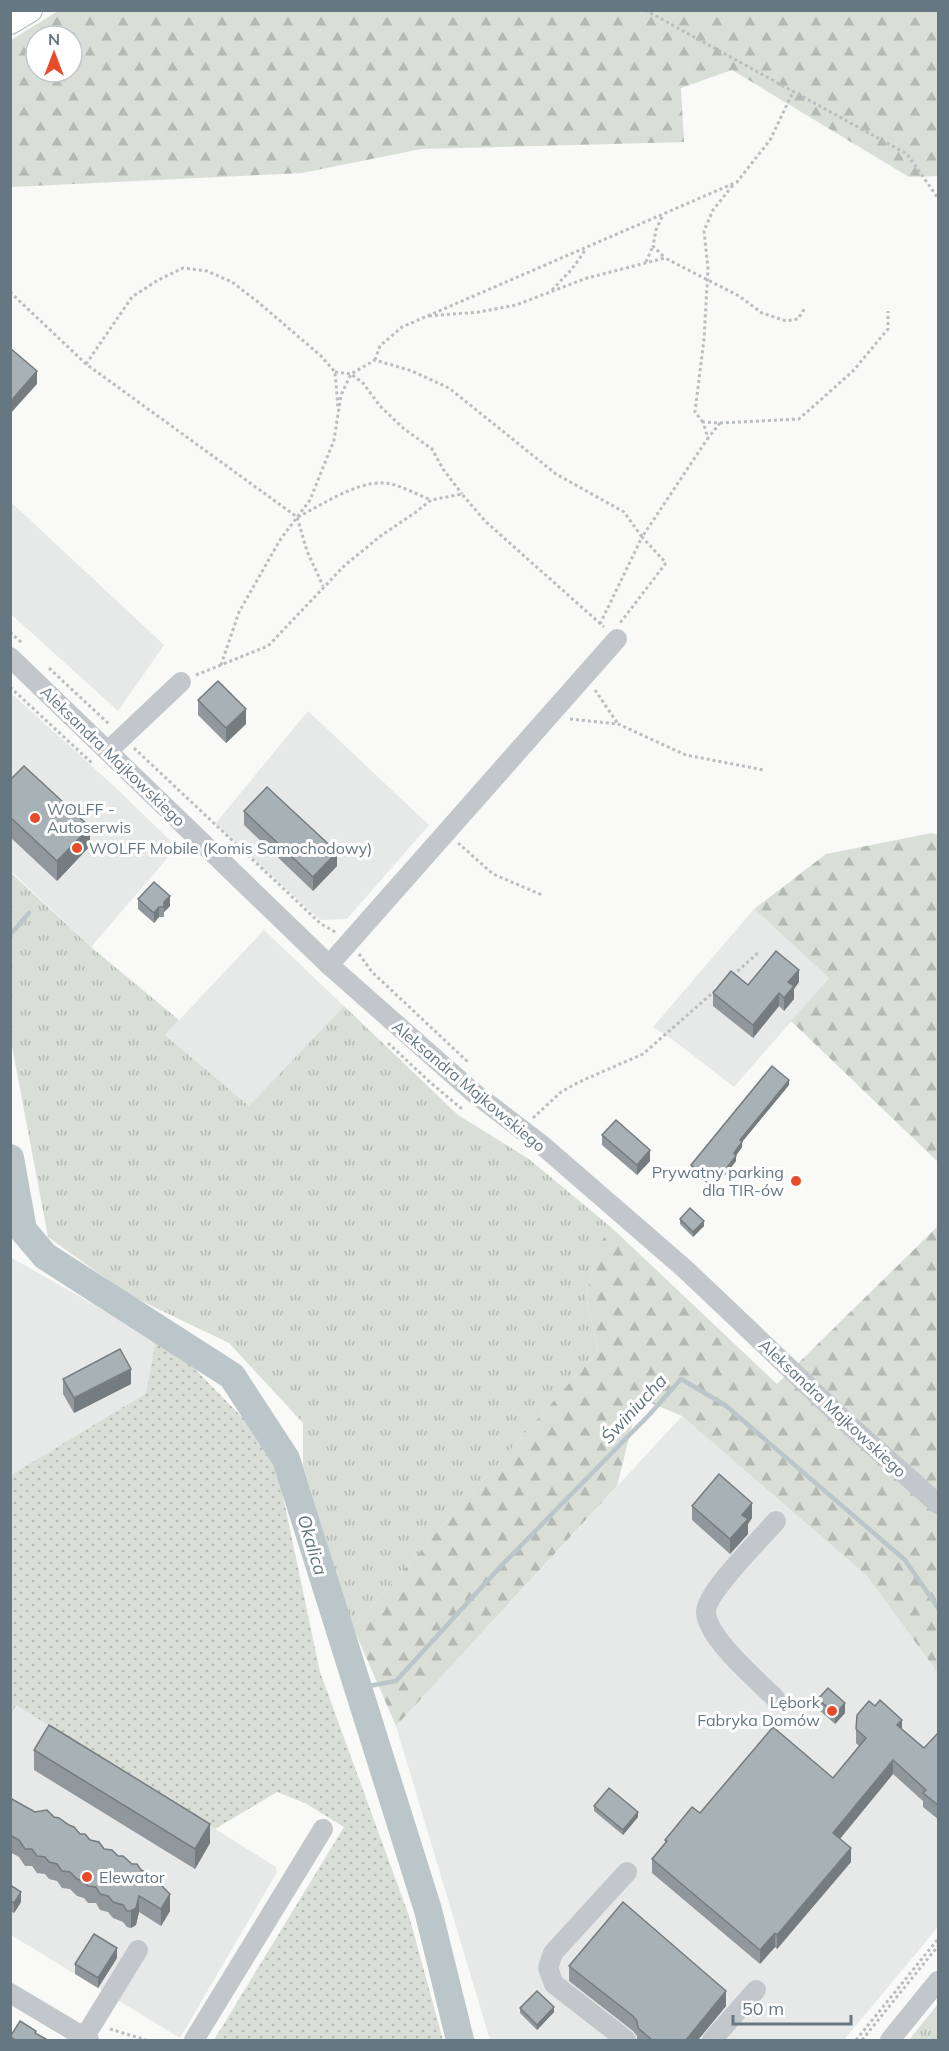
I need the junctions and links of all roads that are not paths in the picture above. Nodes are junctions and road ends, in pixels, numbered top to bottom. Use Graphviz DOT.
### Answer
graph roads {
  1 [pos="30,10"];
  2 [pos="10,22"];
  3 [pos="614,637"];
  4 [pos="10,657"];
  5 [pos="181,682"];
  6 [pos="108,751"];
  7 [pos="329,965"];
  8 [pos="939,1504"];
  9 [pos="776,1521"];
  10 [pos="775,1698"];
  11 [pos="323,1829"];
  12 [pos="627,1872"];
  13 [pos="138,1950"];
  14 [pos="939,1981"];
  15 [pos="756,1990"];
  16 [pos="12,1997"];
  17 [pos="87,2039"];
  18 [pos="194,2040"];
  19 [pos="626,2040"];
  20 [pos="712,2040"];
  21 [pos="890,2040"];
  1 -- 2 [label="main road"];
  3 -- 7 [label="street"];
  4 -- 6 [label="street, Aleksandra Majkowskiego"];
  5 -- 6 [label="street"];
  6 -- 7 [label="street, Aleksandra Majkowskiego"];
  7 -- 8 [label="street, Aleksandra Majkowskiego"];
  9 -- 10 [label="street"];
  11 -- 18 [label="street"];
  12 -- 19 [label="street"];
  13 -- 17 [label="street"];
  14 -- 21 [label="street"];
  15 -- 20 [label="street"];
  16 -- 17 [label="street"];
}
